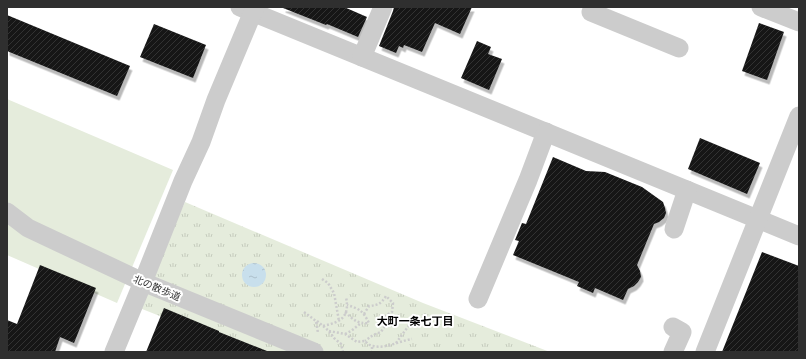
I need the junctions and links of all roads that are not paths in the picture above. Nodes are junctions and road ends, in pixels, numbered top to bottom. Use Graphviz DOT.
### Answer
graph roads {
  1 [pos="383,7"];
  2 [pos="761,7"];
  3 [pos="249,9"];
  4 [pos="591,12"];
  5 [pos="799,22"];
  6 [pos="679,48"];
  7 [pos="362,57"];
  8 [pos="799,116"];
  9 [pos="546,132"];
  10 [pos="687,190"];
  11 [pos="7,212"];
  12 [pos="758,220"];
  13 [pos="674,229"];
  14 [pos="799,236"];
  15 [pos="143,282"];
  16 [pos="478,299"];
  17 [pos="673,327"];
  18 [pos="316,345"];
  19 [pos="114,352"];
  20 [pos="673,352"];
  21 [pos="705,352"];
  1 -- 7 [label="street"];
  2 -- 5 [label="street"];
  3 -- 7 [label="street"];
  3 -- 15 [label="street"];
  4 -- 6 [label="street"];
  7 -- 9 [label="street"];
  8 -- 12 [label="street"];
  9 -- 10 [label="street"];
  9 -- 16 [label="street"];
  10 -- 12 [label="street"];
  10 -- 13 [label="street"];
  11 -- 15 [label="street, 北の散歩道"];
  12 -- 14 [label="street"];
  12 -- 21 [label="street"];
  15 -- 18 [label="street, 北の散歩道"];
  15 -- 19 [label="street"];
  17 -- 20 [label="street"];
}
